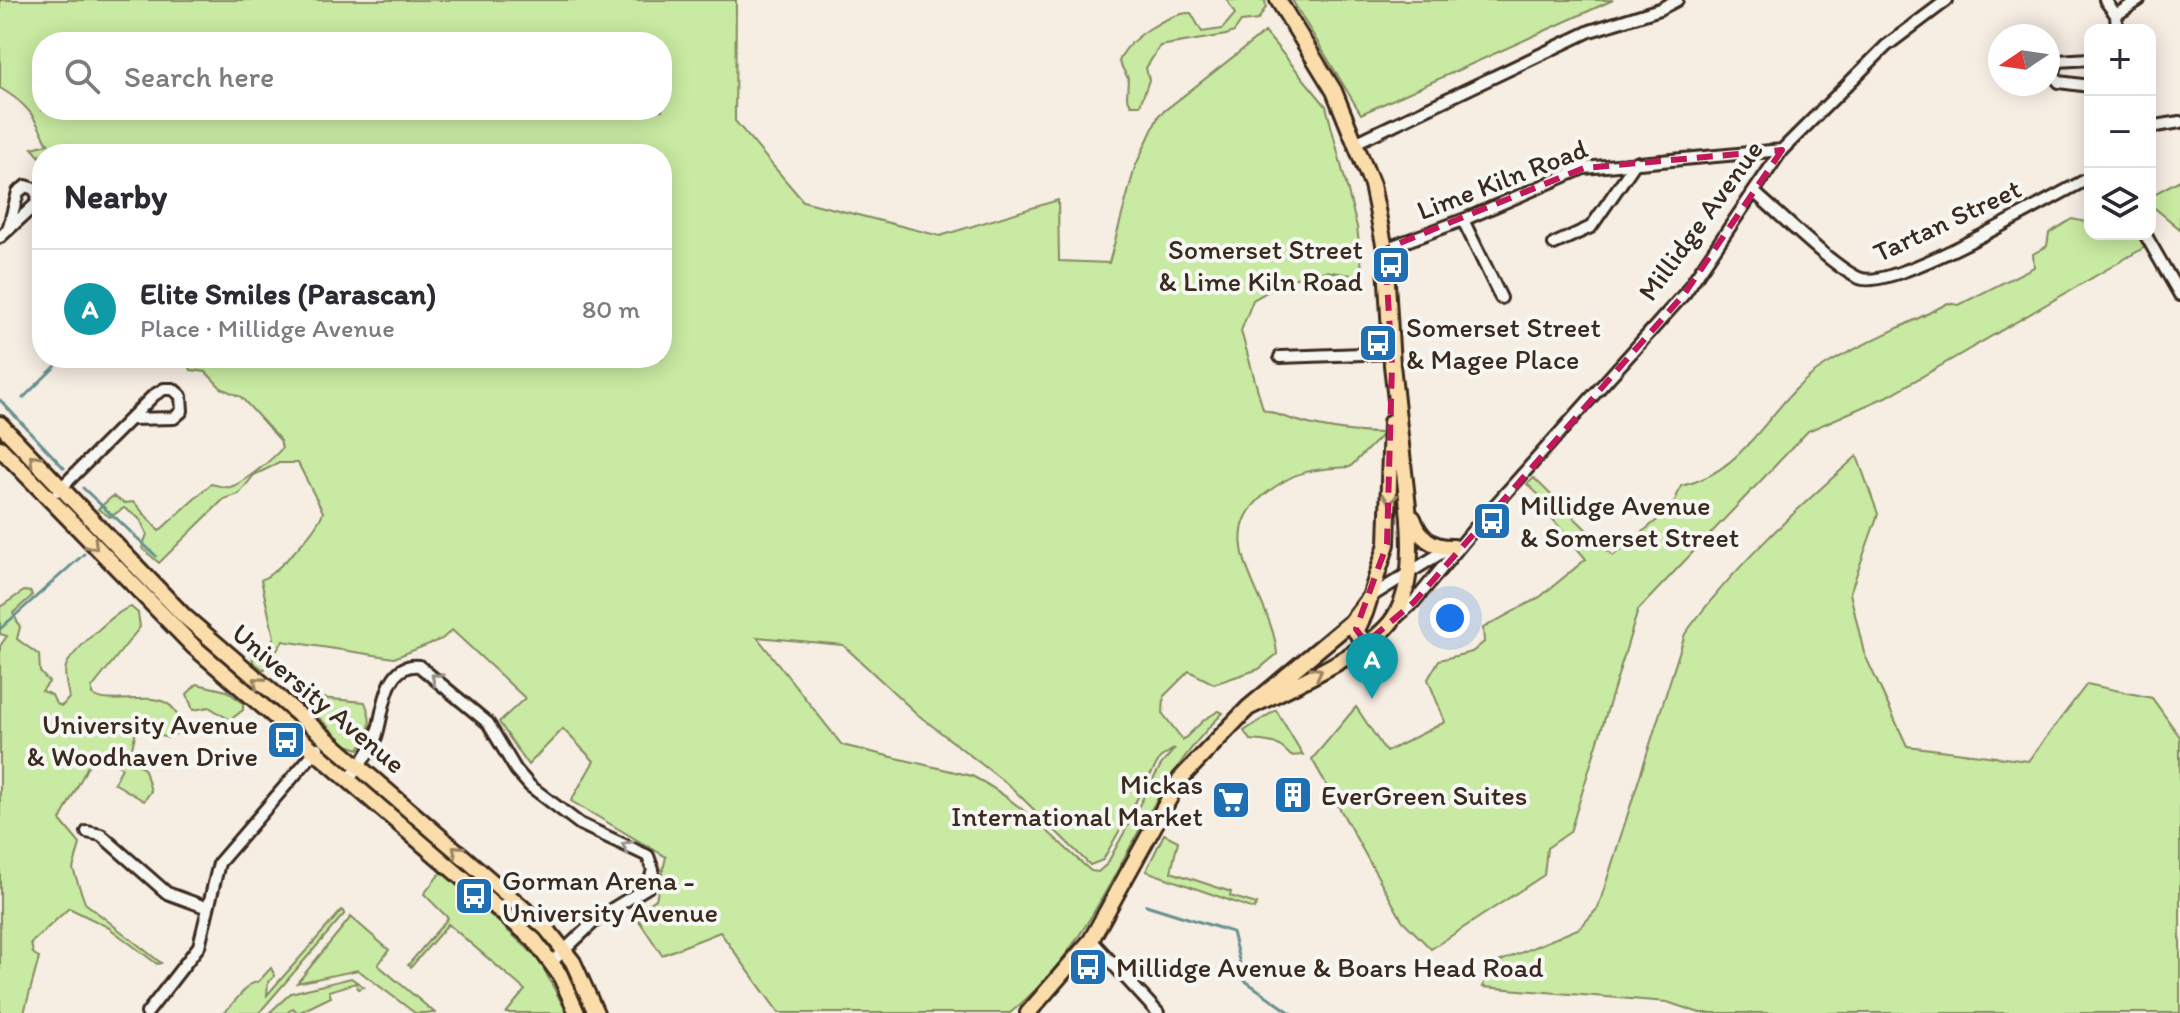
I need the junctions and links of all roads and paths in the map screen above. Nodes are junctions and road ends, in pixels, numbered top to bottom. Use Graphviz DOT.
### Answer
graph roads {
  1 [pos="1278,0"];
  2 [pos="1677,0"];
  3 [pos="1947,0"];
  4 [pos="2105,0"];
  5 [pos="2139,0"];
  6 [pos="2116,15"];
  7 [pos="2117,24"];
  8 [pos="2084,59"];
  9 [pos="2084,85"];
  10 [pos="2180,122"];
  11 [pos="2156,126"];
  12 [pos="1357,142"];
  13 [pos="1782,150"];
  14 [pos="1636,162"];
  15 [pos="2084,181"];
  16 [pos="1755,193"];
  17 [pos="1463,220"];
  18 [pos="2148,240"];
  19 [pos="1554,244"];
  20 [pos="1385,249"];
  21 [pos="2180,295"];
  22 [pos="1501,298"];
  23 [pos="1280,357"];
  24 [pos="1392,359"];
  25 [pos="131,419"];
  26 [pos="3,432"];
  27 [pos="0,448"];
  28 [pos="62,488"];
  29 [pos="50,499"];
  30 [pos="1408,507"];
  31 [pos="1479,523"];
  32 [pos="1452,547"];
  33 [pos="1407,574"];
  34 [pos="1370,597"];
  35 [pos="1392,621"];
  36 [pos="1366,643"];
  37 [pos="1248,708"];
  38 [pos="325,739"];
  39 [pos="314,752"];
  40 [pos="359,766"];
  41 [pos="348,781"];
  42 [pos="87,832"];
  43 [pos="208,908"];
  44 [pos="1091,940"];
  45 [pos="566,951"];
  46 [pos="552,962"];
  47 [pos="147,1013"];
  48 [pos="577,1013"];
  49 [pos="596,1013"];
  50 [pos="1028,1013"];
  51 [pos="1158,1013"];
  1 -- 12 [label="main road"];
  2 -- 12 [label="street"];
  3 -- 13 [label="street, Millidge Avenue"];
  4 -- 6 [label="street"];
  5 -- 6 [label="street"];
  6 -- 7 [label="street"];
  8 -- 9 [label="street"];
  10 -- 11 [label="street"];
  12 -- 20 [label="main road"];
  13 -- 14 [label="street, Lime Kiln Road"];
  13 -- 16 [label="street, Millidge Avenue"];
  14 -- 17 [label="street, Lime Kiln Road"];
  14 -- 19 [label="street"];
  15 -- 16 [label="street, Tartan Street"];
  16 -- 31 [label="street, Millidge Avenue"];
  17 -- 20 [label="street, Lime Kiln Road"];
  17 -- 22 [label="street"];
  18 -- 21 [label="street"];
  20 -- 24 [label="main road"];
  23 -- 24 [label="street"];
  24 -- 30 [label="main road"];
  24 -- 34 [label="main road, one-way"];
  25 -- 25 [label="street"];
  25 -- 28 [label="street"];
  28 -- 26 [label="main road, University Avenue, one-way"];
  27 -- 29 [label="main road, University Avenue"];
  28 -- 29 [label="street"];
  38 -- 28 [label="main road, University Avenue, one-way"];
  29 -- 39 [label="main road, University Avenue, one-way"];
  30 -- 32 [label="main road"];
  30 -- 33 [label="main road"];
  31 -- 32 [label="street, Millidge Avenue"];
  31 -- 35 [label="street, Millidge Avenue"];
  32 -- 33 [label="street, Millidge Avenue"];
  33 -- 34 [label="street, Millidge Avenue"];
  33 -- 35 [label="main road"];
  34 -- 36 [label="main road"];
  34 -- 37 [label="main road, Millidge Avenue"];
  35 -- 36 [label="main road, Millidge Avenue"];
  37 -- 36 [label="main road, Millidge Avenue, one-way"];
  37 -- 44 [label="main road, Millidge Avenue"];
  38 -- 39 [label="street"];
  38 -- 40 [label="main road, University Avenue"];
  39 -- 41 [label="main road, University Avenue"];
  39 -- 43 [label="street"];
  40 -- 41 [label="street"];
  45 -- 40 [label="main road, University Avenue, one-way"];
  45 -- 40 [label="street, one-way"];
  41 -- 46 [label="main road, University Avenue"];
  42 -- 43 [label="street"];
  43 -- 47 [label="street"];
  44 -- 50 [label="main road, Millidge Avenue"];
  44 -- 51 [label="street"];
  45 -- 46 [label="street"];
  45 -- 49 [label="main road, University Avenue"];
  46 -- 48 [label="main road, University Avenue"];
}
